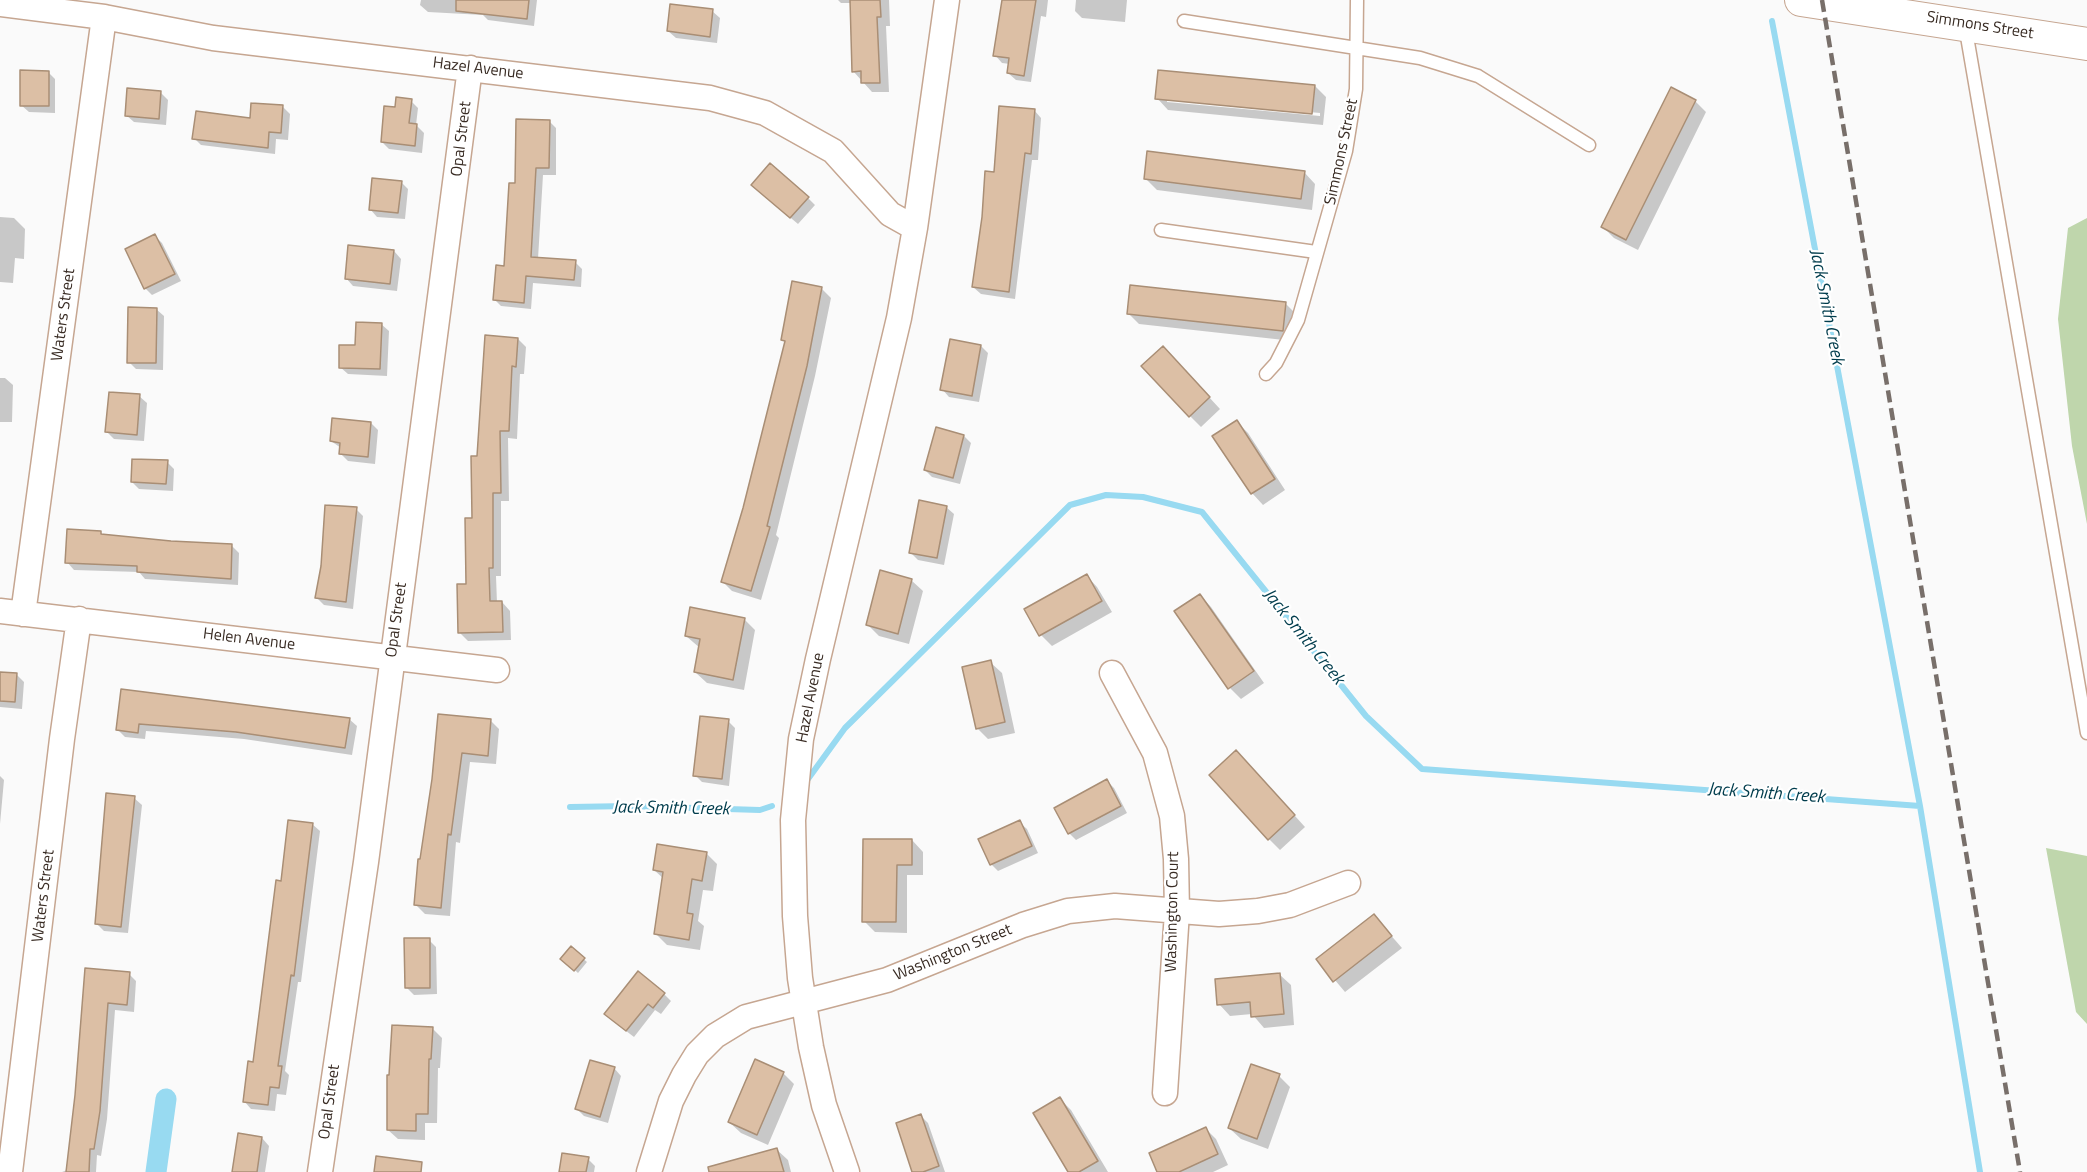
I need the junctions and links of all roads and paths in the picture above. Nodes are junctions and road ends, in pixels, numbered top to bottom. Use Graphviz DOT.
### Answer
graph roads {
  1 [pos="947,0"];
  2 [pos="1357,0"];
  3 [pos="1801,0"];
  4 [pos="0,4"];
  5 [pos="104,17"];
  6 [pos="1184,21"];
  7 [pos="1964,23"];
  8 [pos="2087,44"];
  9 [pos="1357,49"];
  10 [pos="470,68"];
  11 [pos="1589,145"];
  12 [pos="915,228"];
  13 [pos="1161,230"];
  14 [pos="1316,252"];
  15 [pos="1266,374"];
  16 [pos="12,612"];
  17 [pos="79,619"];
  18 [pos="393,657"];
  19 [pos="497,670"];
  20 [pos="1112,673"];
  21 [pos="2087,733"];
  22 [pos="1348,883"];
  23 [pos="1177,912"];
  24 [pos="804,1002"];
  25 [pos="1165,1093"];
  26 [pos="10,1172"];
  27 [pos="320,1172"];
  28 [pos="649,1172"];
  29 [pos="847,1172"];
  1 -- 12 [label="street, Hazel Avenue"];
  2 -- 9 [label="lane, Simmons Street"];
  3 -- 7 [label="street, Simmons Street"];
  4 -- 5 [label="street, Hazel Avenue"];
  5 -- 10 [label="street, Hazel Avenue"];
  5 -- 16 [label="street, Waters Street"];
  6 -- 9 [label="lane"];
  7 -- 8 [label="street, Simmons Street"];
  7 -- 21 [label="lane"];
  9 -- 11 [label="lane"];
  9 -- 14 [label="lane, Simmons Street"];
  10 -- 12 [label="street, Hazel Avenue"];
  10 -- 18 [label="street, Opal Street"];
  12 -- 24 [label="street, Hazel Avenue"];
  13 -- 14 [label="lane"];
  14 -- 15 [label="lane, Simmons Street"];
  16 -- 17 [label="street, Helen Avenue"];
  17 -- 18 [label="street, Helen Avenue"];
  17 -- 26 [label="street, Waters Street"];
  18 -- 19 [label="street, Helen Avenue"];
  18 -- 27 [label="street, Opal Street"];
  20 -- 23 [label="street, Washington Court"];
  22 -- 23 [label="street, Washington Street"];
  23 -- 24 [label="street, Washington Street"];
  23 -- 25 [label="street, Washington Court"];
  24 -- 28 [label="street, Washington Street"];
  24 -- 29 [label="street, Hazel Avenue"];
}
